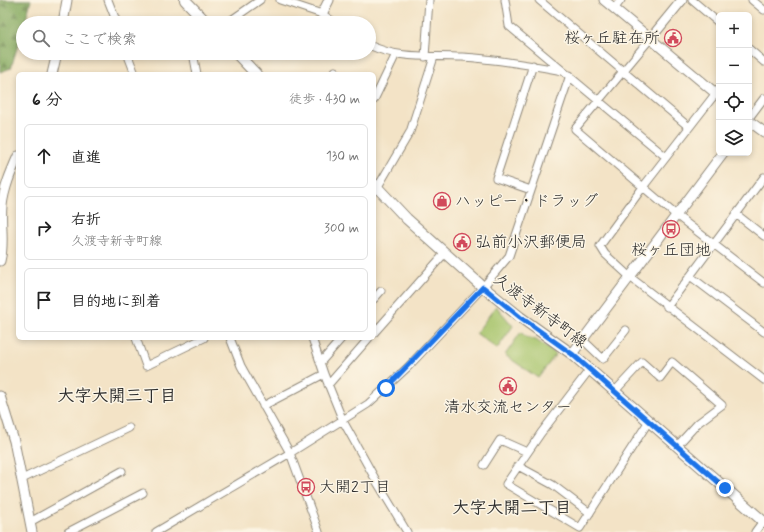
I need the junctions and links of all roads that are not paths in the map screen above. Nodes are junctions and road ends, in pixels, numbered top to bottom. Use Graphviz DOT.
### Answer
graph roads {
  1 [pos="67,0"];
  2 [pos="108,0"];
  3 [pos="185,0"];
  4 [pos="260,0"];
  5 [pos="280,0"];
  6 [pos="329,0"];
  7 [pos="429,0"];
  8 [pos="505,0"];
  9 [pos="539,0"];
  10 [pos="604,0"];
  11 [pos="621,0"];
  12 [pos="682,0"];
  13 [pos="692,0"];
  14 [pos="752,0"];
  15 [pos="614,9"];
  16 [pos="764,10"];
  17 [pos="196,12"];
  18 [pos="322,14"];
  19 [pos="64,16"];
  20 [pos="114,16"];
  21 [pos="193,16"];
  22 [pos="200,16"];
  23 [pos="238,16"];
  24 [pos="325,16"];
  25 [pos="716,20"];
  26 [pos="650,39"];
  27 [pos="376,47"];
  28 [pos="752,52"];
  29 [pos="396,54"];
  30 [pos="434,56"];
  31 [pos="425,57"];
  32 [pos="55,60"];
  33 [pos="130,60"];
  34 [pos="194,60"];
  35 [pos="243,60"];
  36 [pos="764,62"];
  37 [pos="533,65"];
  38 [pos="52,72"];
  39 [pos="134,72"];
  40 [pos="197,72"];
  41 [pos="254,72"];
  42 [pos="623,72"];
  43 [pos="567,73"];
  44 [pos="716,94"];
  45 [pos="376,96"];
  46 [pos="716,96"];
  47 [pos="764,98"];
  48 [pos="599,100"];
  49 [pos="752,114"];
  50 [pos="752,123"];
  51 [pos="689,127"];
  52 [pos="764,132"];
  53 [pos="721,156"];
  54 [pos="666,157"];
  55 [pos="16,161"];
  56 [pos="764,177"];
  57 [pos="376,186"];
  58 [pos="643,187"];
  59 [pos="761,187"];
  60 [pos="376,189"];
  61 [pos="531,190"];
  62 [pos="1,206"];
  63 [pos="736,214"];
  64 [pos="676,215"];
  65 [pos="764,236"];
  66 [pos="714,244"];
  67 [pos="445,253"];
  68 [pos="0,261"];
  69 [pos="690,276"];
  70 [pos="630,277"];
  71 [pos="764,282"];
  72 [pos="483,287"];
  73 [pos="381,291"];
  74 [pos="376,297"];
  75 [pos="667,307"];
  76 [pos="626,330"];
  77 [pos="376,331"];
  78 [pos="764,332"];
  79 [pos="137,340"];
  80 [pos="200,340"];
  81 [pos="231,340"];
  82 [pos="313,340"];
  83 [pos="340,340"];
  84 [pos="367,340"];
  85 [pos="583,340"];
  86 [pos="572,354"];
  87 [pos="320,364"];
  88 [pos="590,369"];
  89 [pos="324,374"];
  90 [pos="764,380"];
  91 [pos="328,385"];
  92 [pos="615,391"];
  93 [pos="0,396"];
  94 [pos="264,406"];
  95 [pos="343,421"];
  96 [pos="649,421"];
  97 [pos="129,428"];
  98 [pos="677,446"];
  99 [pos="527,452"];
  100 [pos="290,453"];
  101 [pos="484,465"];
  102 [pos="518,466"];
  103 [pos="122,471"];
  104 [pos="22,479"];
  105 [pos="143,493"];
  106 [pos="590,513"];
  107 [pos="764,521"];
  108 [pos="30,522"];
  109 [pos="32,532"];
  110 [pos="68,532"];
  111 [pos="156,532"];
  112 [pos="319,532"];
  113 [pos="407,532"];
  114 [pos="754,532"];
  1 -- 19 [label="street"];
  2 -- 20 [label="street"];
  3 -- 17 [label="main road"];
  4 -- 23 [label="street"];
  5 -- 18 [label="street"];
  6 -- 18 [label="street"];
  7 -- 31 [label="street"];
  8 -- 43 [label="street"];
  9 -- 42 [label="street"];
  10 -- 15 [label="street"];
  11 -- 15 [label="street"];
  12 -- 26 [label="street"];
  13 -- 25 [label="street"];
  14 -- 16 [label="street"];
  15 -- 26 [label="street"];
  17 -- 21 [label="street"];
  17 -- 22 [label="main road"];
  18 -- 24 [label="street"];
  26 -- 42 [label="street"];
  26 -- 44 [label="street"];
  27 -- 29 [label="street"];
  28 -- 36 [label="street"];
  29 -- 31 [label="street"];
  29 -- 45 [label="street"];
  30 -- 31 [label="street"];
  30 -- 37 [label="street"];
  30 -- 57 [label="street"];
  32 -- 38 [label="street"];
  33 -- 39 [label="street"];
  34 -- 40 [label="street"];
  35 -- 41 [label="main road"];
  37 -- 43 [label="street"];
  37 -- 61 [label="street"];
  42 -- 48 [label="street"];
  42 -- 51 [label="street"];
  43 -- 48 [label="street"];
  43 -- 61 [label="street"];
  46 -- 51 [label="street"];
  47 -- 49 [label="street"];
  48 -- 54 [label="street"];
  48 -- 58 [label="street"];
  50 -- 52 [label="street"];
  51 -- 54 [label="street"];
  53 -- 64 [label="street"];
  54 -- 58 [label="street"];
  55 -- 62 [label="street"];
  56 -- 59 [label="street"];
  58 -- 64 [label="street"];
  58 -- 70 [label="street"];
  59 -- 63 [label="street"];
  60 -- 67 [label="main road, 久渡寺新寺町線"];
  61 -- 72 [label="street"];
  62 -- 68 [label="street"];
  63 -- 65 [label="street"];
  63 -- 66 [label="street"];
  64 -- 66 [label="street"];
  64 -- 70 [label="street"];
  66 -- 69 [label="street"];
  66 -- 71 [label="street"];
  67 -- 72 [label="main road, 久渡寺新寺町線"];
  67 -- 77 [label="street"];
  69 -- 75 [label="street"];
  69 -- 78 [label="street"];
  70 -- 75 [label="street"];
  70 -- 85 [label="street"];
  72 -- 86 [label="main road, 久渡寺新寺町線"];
  72 -- 95 [label="street"];
  73 -- 74 [label="street"];
  75 -- 90 [label="street"];
  76 -- 85 [label="street"];
  79 -- 80 [label="street"];
  81 -- 94 [label="street"];
  82 -- 87 [label="street"];
  83 -- 87 [label="street"];
  84 -- 91 [label="street"];
  85 -- 86 [label="street"];
  86 -- 88 [label="main road, 久渡寺新寺町線"];
  87 -- 89 [label="street"];
  88 -- 92 [label="main road, 久渡寺新寺町線"];
  88 -- 99 [label="street"];
  89 -- 91 [label="street"];
  89 -- 94 [label="street"];
  91 -- 95 [label="street"];
  92 -- 96 [label="main road, 久渡寺新寺町線"];
  92 -- 98 [label="street"];
  93 -- 104 [label="street"];
  94 -- 100 [label="street"];
  95 -- 100 [label="street"];
  95 -- 113 [label="street"];
  96 -- 98 [label="main road, 久渡寺新寺町線"];
  96 -- 106 [label="street"];
  97 -- 104 [label="street"];
  98 -- 107 [label="main road, 久渡寺新寺町線"];
  99 -- 101 [label="street"];
  99 -- 102 [label="street"];
  100 -- 111 [label="street"];
  100 -- 112 [label="street"];
  102 -- 106 [label="street"];
  102 -- 106 [label="street"];
  103 -- 108 [label="street"];
  104 -- 108 [label="street"];
  105 -- 110 [label="street"];
  107 -- 114 [label="street"];
  108 -- 109 [label="street"];
}
